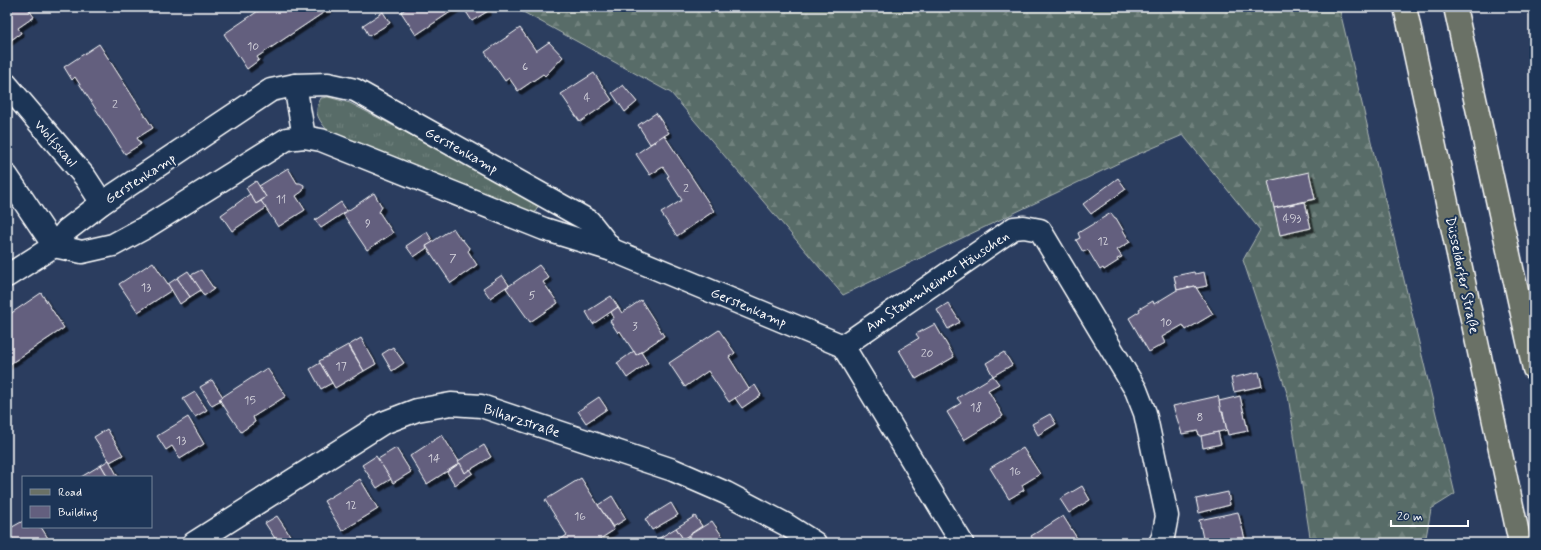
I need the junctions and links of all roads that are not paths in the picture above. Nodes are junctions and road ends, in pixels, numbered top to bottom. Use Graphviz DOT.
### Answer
graph roads {
  1 [pos="1405,7"];
  2 [pos="1455,7"];
  3 [pos="295,85"];
  4 [pos="7,86"];
  5 [pos="304,137"];
  6 [pos="7,176"];
  7 [pos="102,203"];
  8 [pos="54,246"];
  9 [pos="612,250"];
  10 [pos="7,276"];
  11 [pos="843,346"];
  12 [pos="1534,369"];
  13 [pos="194,543"];
  14 [pos="815,543"];
  15 [pos="962,543"];
  16 [pos="1160,543"];
  17 [pos="1520,543"];
  1 -- 17 [label="main road, Düsseldorfer Straße"];
  2 -- 12 [label="main road"];
  3 -- 5 [label="street"];
  3 -- 7 [label="street, Gerstenkamp"];
  3 -- 9 [label="street, Gerstenkamp"];
  4 -- 7 [label="street, Wolfskaul"];
  5 -- 8 [label="street, Gerstenkamp"];
  5 -- 9 [label="street, Gerstenkamp"];
  6 -- 8 [label="street"];
  7 -- 8 [label="street, Gerstenkamp"];
  8 -- 10 [label="street, Gerstenkamp"];
  9 -- 11 [label="street, Gerstenkamp"];
  11 -- 15 [label="street"];
  11 -- 16 [label="street, Am Stammheimer Häuschen"];
  13 -- 14 [label="street, Bilharzstraße"];
}
